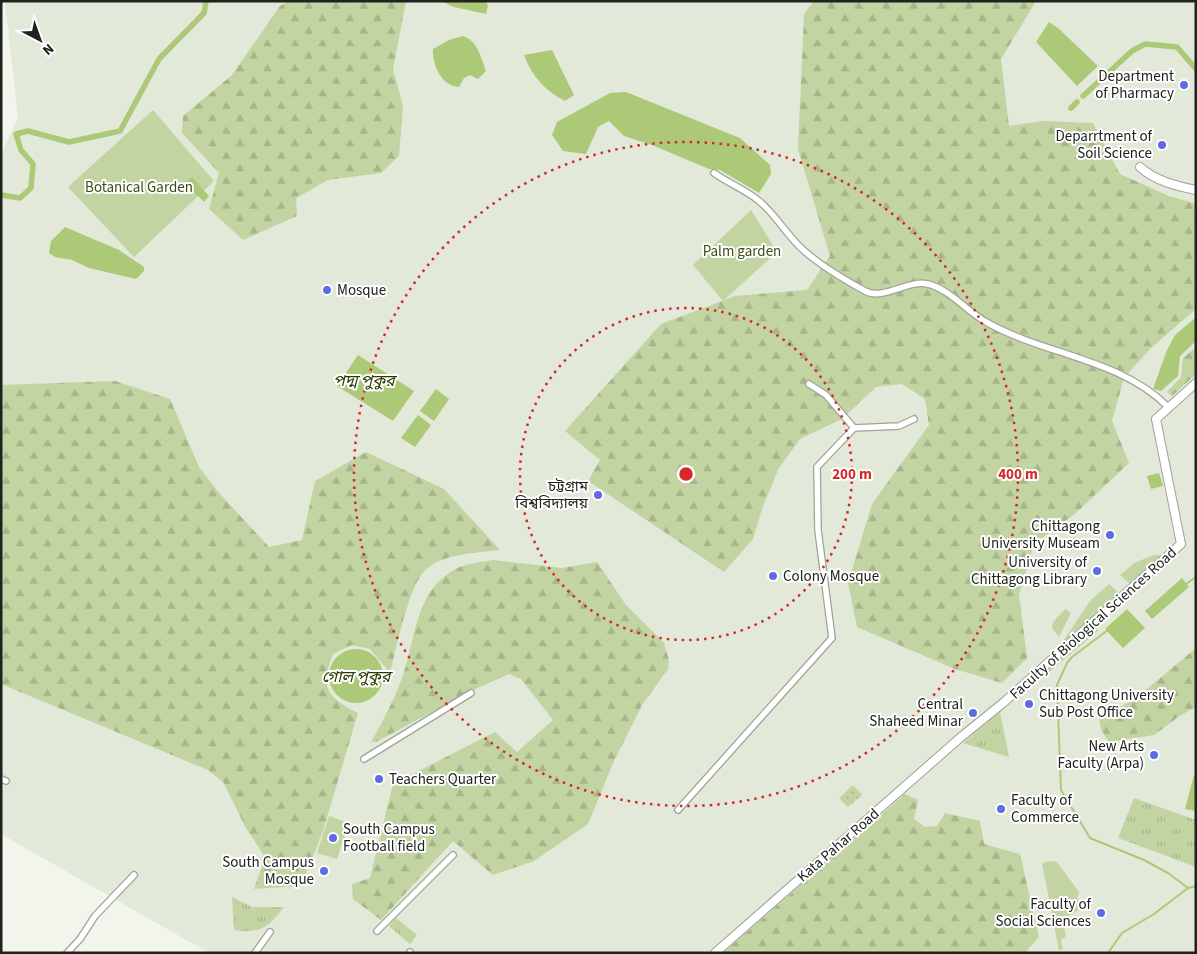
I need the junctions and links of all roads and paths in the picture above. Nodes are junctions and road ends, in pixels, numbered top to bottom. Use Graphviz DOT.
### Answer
graph roads {
  1 [pos="1140,167"];
  2 [pos="714,173"];
  3 [pos="1196,190"];
  4 [pos="1196,383"];
  5 [pos="809,384"];
  6 [pos="1168,407"];
  7 [pos="914,419"];
  8 [pos="854,428"];
  9 [pos="471,693"];
  10 [pos="364,759"];
  11 [pos="934,760"];
  12 [pos="678,810"];
  13 [pos="453,855"];
  14 [pos="134,875"];
  15 [pos="378,931"];
  16 [pos="270,932"];
  17 [pos="66,953"];
  18 [pos="255,953"];
  19 [pos="714,953"];
  1 -- 3 [label="street"];
  2 -- 6 [label="street"];
  4 -- 6 [label="street, Faculty of Biological Sciences Road"];
  5 -- 8 [label="street"];
  6 -- 11 [label="street, Faculty of Biological Sciences Road"];
  7 -- 8 [label="street"];
  8 -- 12 [label="street"];
  9 -- 10 [label="street"];
  11 -- 19 [label="street, Kata Pahar Road"];
  13 -- 15 [label="street"];
  14 -- 17 [label="street"];
  16 -- 18 [label="street"];
}
